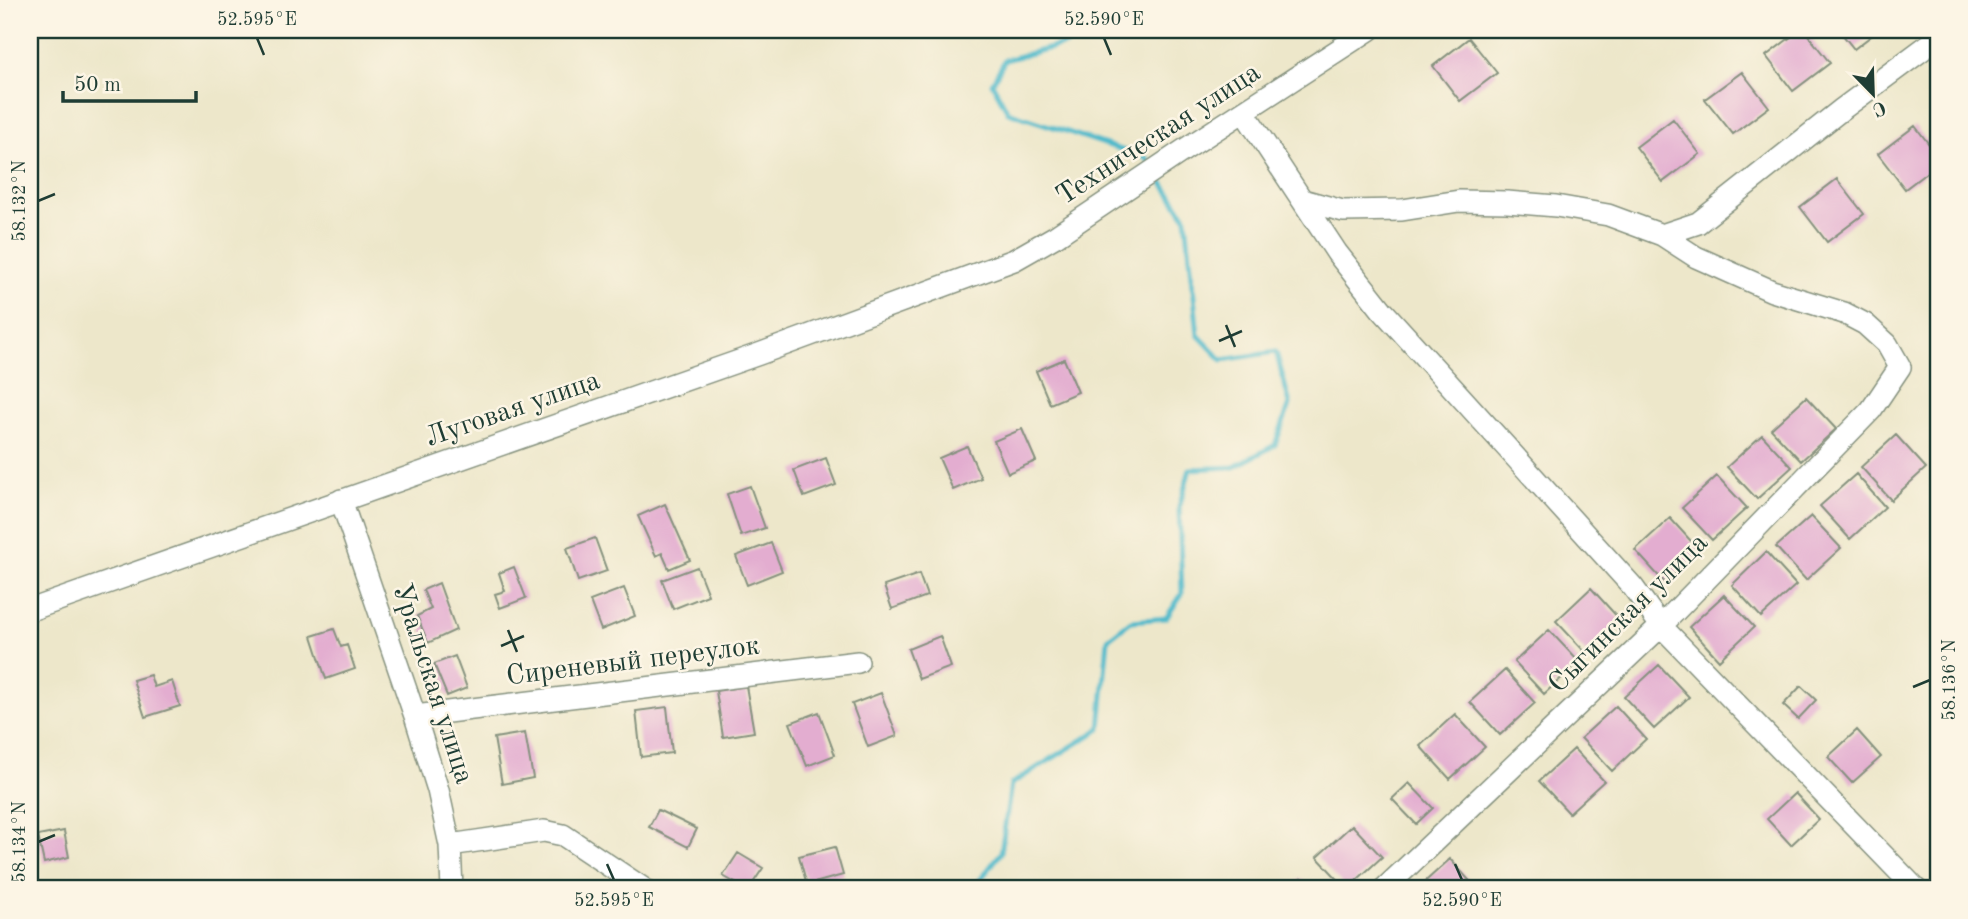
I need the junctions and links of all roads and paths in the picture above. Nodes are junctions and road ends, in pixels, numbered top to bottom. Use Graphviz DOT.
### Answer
graph roads {
  1 [pos="1369,30"];
  2 [pos="1938,38"];
  3 [pos="1244,112"];
  4 [pos="1303,200"];
  5 [pos="1662,235"];
  6 [pos="1014,260"];
  7 [pos="341,500"];
  8 [pos="30,610"];
  9 [pos="1661,626"];
  10 [pos="858,662"];
  11 [pos="415,716"];
  12 [pos="450,845"];
  13 [pos="452,889"];
  14 [pos="644,889"];
  15 [pos="1384,889"];
  16 [pos="1916,889"];
  1 -- 3 [label="street, Техническая улица"];
  2 -- 5 [label="street"];
  3 -- 4 [label="street"];
  3 -- 6 [label="street, Техническая улица"];
  4 -- 5 [label="street"];
  4 -- 9 [label="street"];
  5 -- 9 [label="street, Сыгинская улица"];
  6 -- 7 [label="street, Луговая улица"];
  7 -- 8 [label="street, Луговая улица"];
  7 -- 11 [label="street, Уральская улица"];
  9 -- 15 [label="street, Сыгинская улица"];
  9 -- 16 [label="street"];
  10 -- 11 [label="street, Сиреневый переулок"];
  11 -- 12 [label="street, Уральская улица"];
  12 -- 13 [label="street, Уральская улица"];
  12 -- 14 [label="street"];
}
